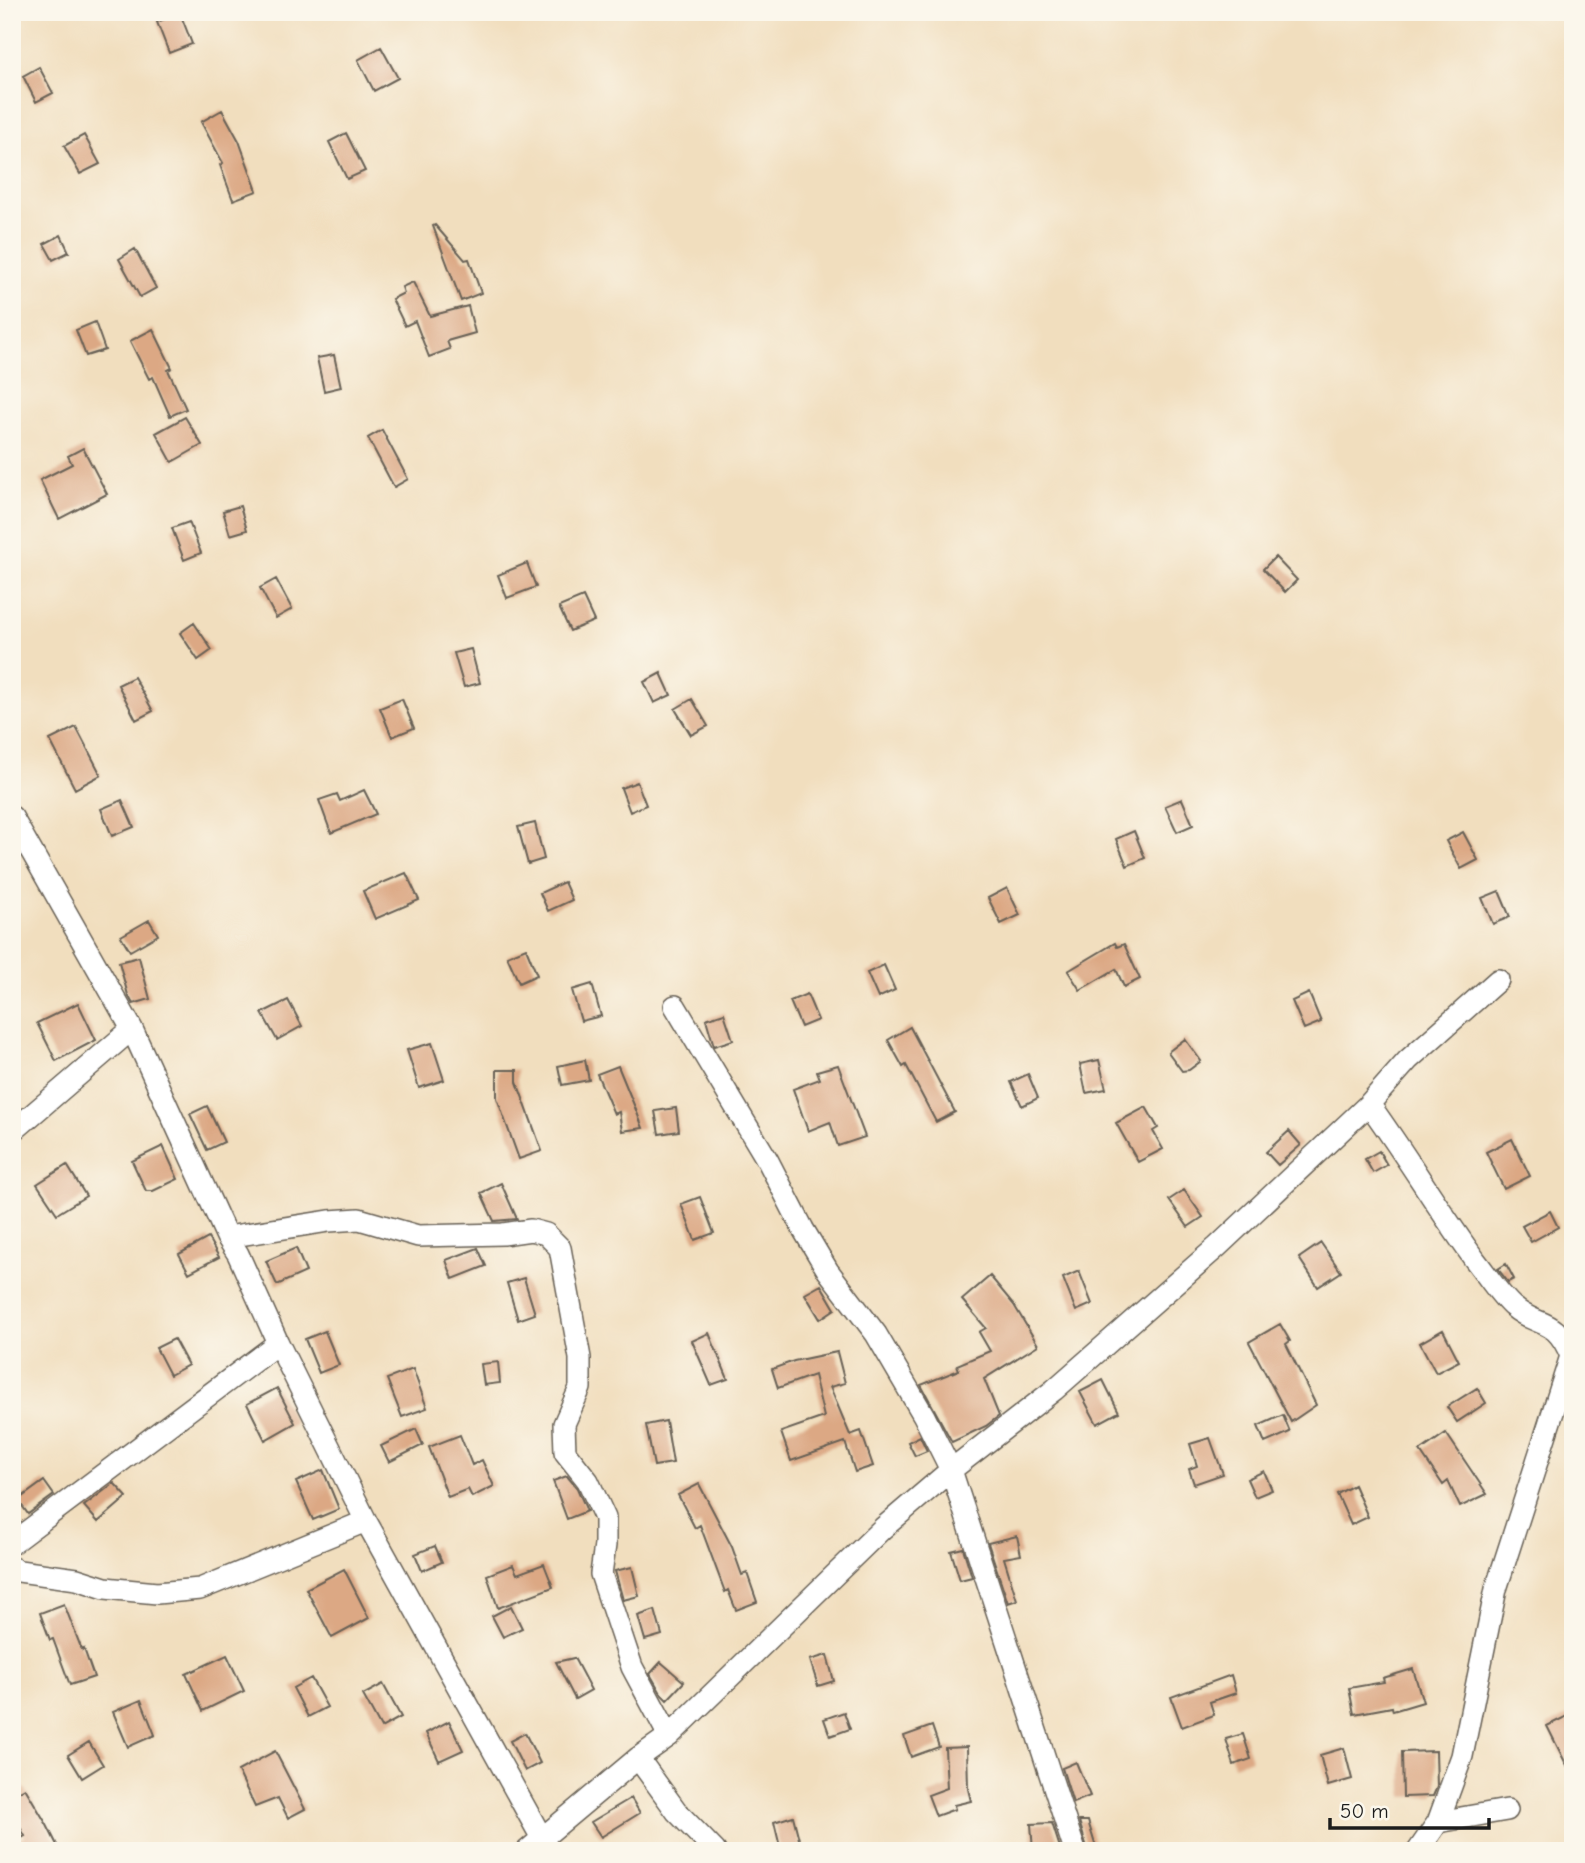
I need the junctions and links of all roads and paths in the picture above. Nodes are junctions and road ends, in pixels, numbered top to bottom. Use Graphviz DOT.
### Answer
graph roads {
  1 [pos="12,817"];
  2 [pos="1498,980"];
  3 [pos="675,1006"];
  4 [pos="132,1029"];
  5 [pos="1369,1104"];
  6 [pos="12,1132"];
  7 [pos="227,1237"];
  8 [pos="278,1343"];
  9 [pos="951,1470"];
  10 [pos="366,1521"];
  11 [pos="12,1543"];
  12 [pos="12,1568"];
  13 [pos="669,1736"];
  14 [pos="638,1758"];
  15 [pos="1507,1810"];
  16 [pos="1438,1822"];
  17 [pos="540,1846"];
  18 [pos="715,1851"];
  19 [pos="1075,1851"];
  20 [pos="1418,1851"];
  1 -- 4 [label="street"];
  2 -- 5 [label="street"];
  3 -- 9 [label="street"];
  4 -- 6 [label="street"];
  4 -- 7 [label="street"];
  5 -- 9 [label="street"];
  5 -- 16 [label="street"];
  7 -- 8 [label="street"];
  7 -- 13 [label="street"];
  8 -- 10 [label="street"];
  8 -- 11 [label="street"];
  9 -- 13 [label="street"];
  9 -- 19 [label="street"];
  10 -- 12 [label="street"];
  10 -- 17 [label="street"];
  13 -- 14 [label="street"];
  14 -- 17 [label="street"];
  14 -- 18 [label="street"];
  15 -- 16 [label="street"];
  16 -- 20 [label="street"];
}
